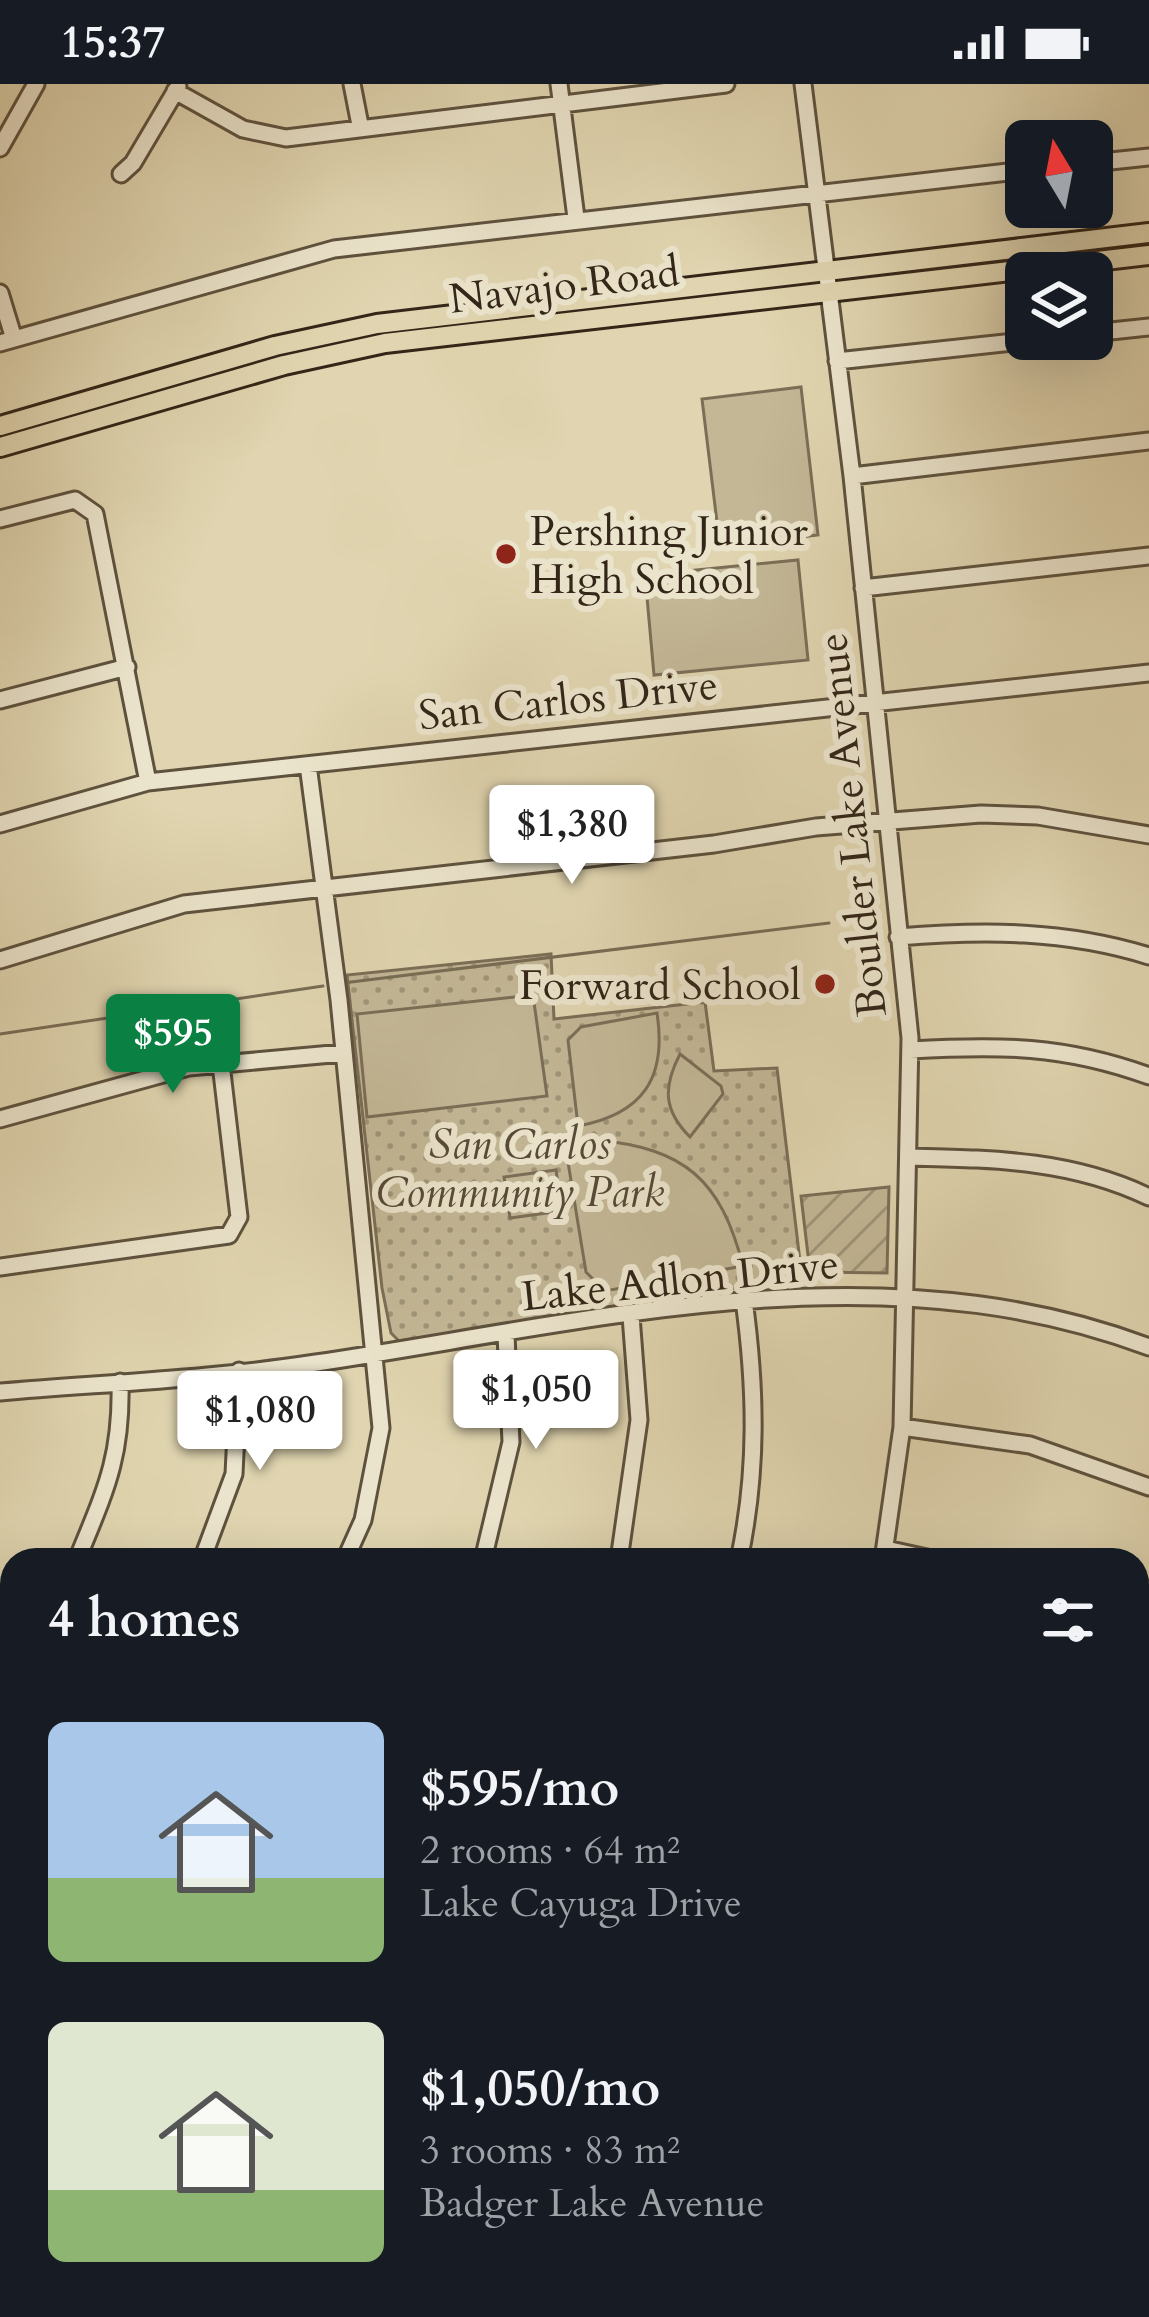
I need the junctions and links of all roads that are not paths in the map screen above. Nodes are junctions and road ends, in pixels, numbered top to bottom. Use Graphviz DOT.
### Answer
graph roads {
  1 [pos="36,84"];
  2 [pos="352,84"];
  3 [pos="559,84"];
  4 [pos="726,84"];
  5 [pos="803,84"];
  6 [pos="177,88"];
  7 [pos="561,102"];
  8 [pos="361,125"];
  9 [pos="0,148"];
  10 [pos="1149,157"];
  11 [pos="1113,161"];
  12 [pos="1005,172"];
  13 [pos="121,174"];
  14 [pos="815,194"];
  15 [pos="576,218"];
  16 [pos="1149,233"];
  17 [pos="1149,255"];
  18 [pos="827,279"];
  19 [pos="0,293"];
  20 [pos="1149,327"];
  21 [pos="1113,331"];
  22 [pos="7,341"];
  23 [pos="1005,343"];
  24 [pos="837,361"];
  25 [pos="0,426"];
  26 [pos="1149,441"];
  27 [pos="0,447"];
  28 [pos="852,476"];
  29 [pos="0,519"];
  30 [pos="1149,556"];
  31 [pos="863,588"];
  32 [pos="127,667"];
  33 [pos="1149,673"];
  34 [pos="0,700"];
  35 [pos="876,703"];
  36 [pos="308,765"];
  37 [pos="148,782"];
  38 [pos="886,820"];
  39 [pos="0,824"];
  40 [pos="1149,835"];
  41 [pos="324,888"];
  42 [pos="898,937"];
  43 [pos="1149,956"];
  44 [pos="0,960"];
  45 [pos="910,1049"];
  46 [pos="343,1053"];
  47 [pos="221,1064"];
  48 [pos="1149,1076"];
  49 [pos="0,1119"];
  50 [pos="911,1157"];
  51 [pos="1149,1197"];
  52 [pos="0,1267"];
  53 [pos="905,1297"];
  54 [pos="745,1300"];
  55 [pos="631,1316"];
  56 [pos="506,1335"];
  57 [pos="1149,1347"];
  58 [pos="377,1353"];
  59 [pos="238,1371"];
  60 [pos="120,1382"];
  61 [pos="0,1392"];
  62 [pos="902,1426"];
  63 [pos="1149,1486"];
  64 [pos="82,1548"];
  65 [pos="206,1548"];
  66 [pos="350,1548"];
  67 [pos="486,1548"];
  68 [pos="621,1548"];
  69 [pos="741,1548"];
  70 [pos="886,1548"];
  1 -- 9 [label="street"];
  2 -- 8 [label="street"];
  3 -- 7 [label="street"];
  4 -- 7 [label="street"];
  5 -- 14 [label="street, Boulder Lake Avenue"];
  6 -- 8 [label="street"];
  6 -- 13 [label="street"];
  7 -- 8 [label="street"];
  7 -- 15 [label="street"];
  10 -- 11 [label="street"];
  12 -- 14 [label="street"];
  14 -- 15 [label="street"];
  14 -- 18 [label="street, Boulder Lake Avenue"];
  15 -- 22 [label="street"];
  16 -- 18 [label="main road, Navajo Road"];
  17 -- 18 [label="main road, Navajo Road"];
  18 -- 24 [label="street, Boulder Lake Avenue"];
  18 -- 25 [label="main road, Navajo Road"];
  18 -- 27 [label="main road, Navajo Road"];
  19 -- 22 [label="street"];
  20 -- 21 [label="street"];
  23 -- 24 [label="street"];
  24 -- 28 [label="street, Boulder Lake Avenue"];
  26 -- 28 [label="street"];
  28 -- 31 [label="street, Boulder Lake Avenue"];
  29 -- 32 [label="street"];
  30 -- 31 [label="street"];
  31 -- 35 [label="street, Boulder Lake Avenue"];
  32 -- 34 [label="street"];
  32 -- 37 [label="street"];
  33 -- 35 [label="street, San Carlos Drive"];
  35 -- 36 [label="street, San Carlos Drive"];
  35 -- 38 [label="street, Boulder Lake Avenue"];
  36 -- 37 [label="street, San Carlos Drive"];
  36 -- 41 [label="street"];
  37 -- 39 [label="street, San Carlos Drive"];
  38 -- 40 [label="street"];
  38 -- 41 [label="street"];
  38 -- 42 [label="street, Boulder Lake Avenue"];
  41 -- 44 [label="street"];
  41 -- 46 [label="street"];
  42 -- 43 [label="street"];
  42 -- 45 [label="street, Boulder Lake Avenue"];
  45 -- 48 [label="street"];
  45 -- 50 [label="street, Boulder Lake Avenue"];
  46 -- 47 [label="street"];
  46 -- 58 [label="street"];
  47 -- 49 [label="street"];
  47 -- 52 [label="street"];
  50 -- 51 [label="street"];
  50 -- 53 [label="street, Boulder Lake Avenue"];
  53 -- 54 [label="street, Lake Adlon Drive"];
  53 -- 57 [label="street, Lake Adlon Drive"];
  53 -- 62 [label="street, Boulder Lake Avenue"];
  54 -- 55 [label="street, Lake Adlon Drive"];
  54 -- 69 [label="street"];
  55 -- 56 [label="street, Lake Adlon Drive"];
  55 -- 68 [label="street"];
  56 -- 58 [label="street, Lake Adlon Drive"];
  56 -- 67 [label="street"];
  58 -- 59 [label="street, Lake Adlon Drive"];
  58 -- 66 [label="street"];
  59 -- 60 [label="street, Lake Adlon Drive"];
  59 -- 65 [label="street"];
  60 -- 61 [label="street, Lake Adlon Drive"];
  60 -- 64 [label="street"];
  62 -- 63 [label="street"];
  62 -- 70 [label="street, Boulder Lake Avenue"];
}
